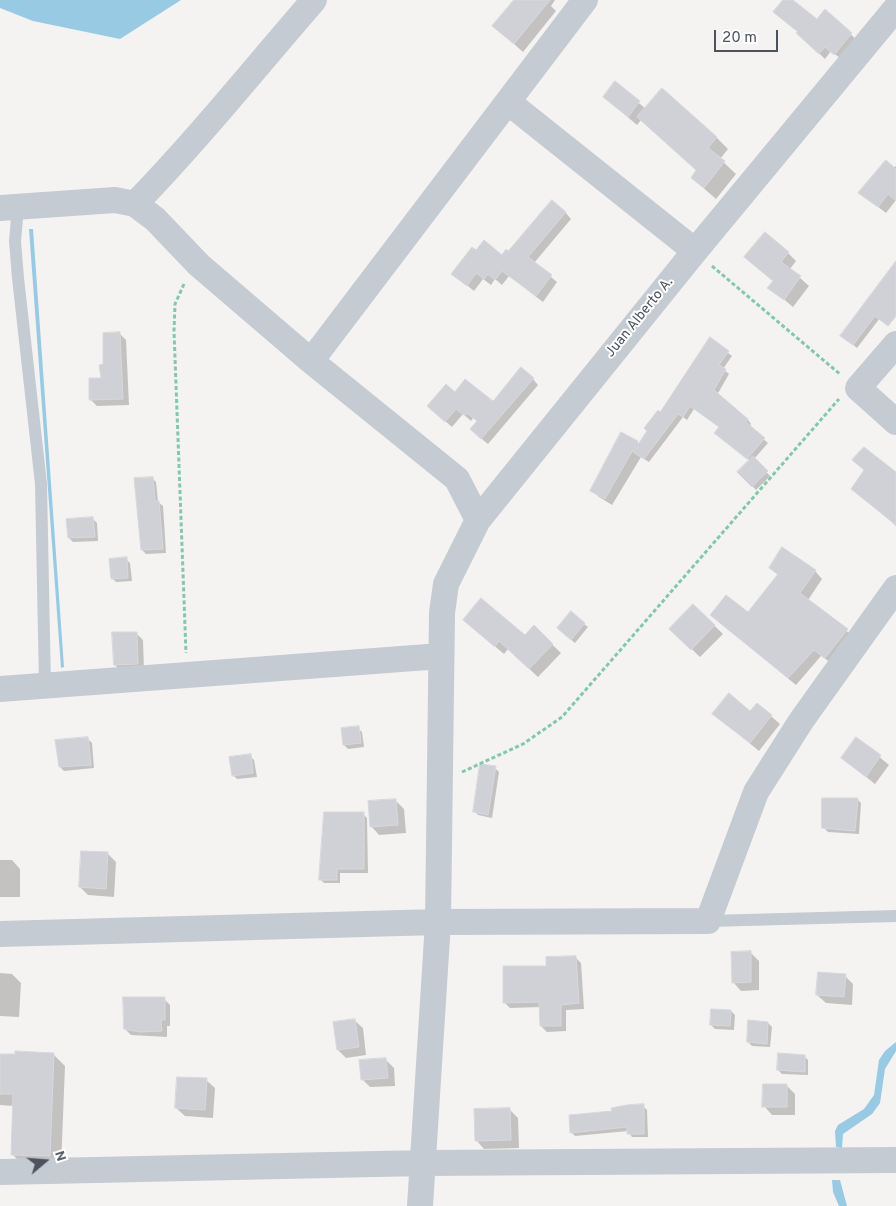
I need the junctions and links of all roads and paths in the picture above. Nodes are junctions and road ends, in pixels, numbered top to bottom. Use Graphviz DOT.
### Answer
graph roads {
  1 [pos="314,0"];
  2 [pos="585,0"];
  3 [pos="896,8"];
  4 [pos="508,102"];
  5 [pos="135,204"];
  6 [pos="9,207"];
  7 [pos="694,251"];
  8 [pos="200,265"];
  9 [pos="896,344"];
  10 [pos="311,361"];
  11 [pos="855,386"];
  12 [pos="896,422"];
  13 [pos="478,520"];
  14 [pos="896,588"];
  15 [pos="441,656"];
  16 [pos="187,676"];
  17 [pos="46,686"];
  18 [pos="0,689"];
  19 [pos="440,779"];
  20 [pos="896,916"];
  21 [pos="708,921"];
  22 [pos="438,922"];
  23 [pos="0,934"];
  24 [pos="896,1160"];
  25 [pos="424,1163"];
  26 [pos="0,1172"];
  27 [pos="420,1206"];
  1 -- 5 [label="street"];
  2 -- 4 [label="street"];
  3 -- 7 [label="street, Juan Alberto A."];
  4 -- 7 [label="street"];
  4 -- 10 [label="street"];
  5 -- 6 [label="street"];
  5 -- 8 [label="street"];
  6 -- 17 [label="lane"];
  7 -- 11 [label="path"];
  7 -- 13 [label="street, Juan Alberto A."];
  8 -- 10 [label="street"];
  8 -- 16 [label="path"];
  9 -- 11 [label="street"];
  10 -- 13 [label="street"];
  11 -- 12 [label="street"];
  11 -- 19 [label="path"];
  13 -- 15 [label="street, Juan Alberto A."];
  14 -- 21 [label="street"];
  15 -- 16 [label="street"];
  15 -- 19 [label="street, Juan Alberto A."];
  16 -- 17 [label="street"];
  17 -- 18 [label="street"];
  19 -- 22 [label="street, Juan Alberto A."];
  20 -- 21 [label="lane"];
  21 -- 22 [label="street"];
  22 -- 23 [label="street"];
  22 -- 25 [label="street, Juan Alberto A."];
  24 -- 25 [label="street"];
  25 -- 26 [label="street"];
  25 -- 27 [label="street, Juan Alberto A."];
}
